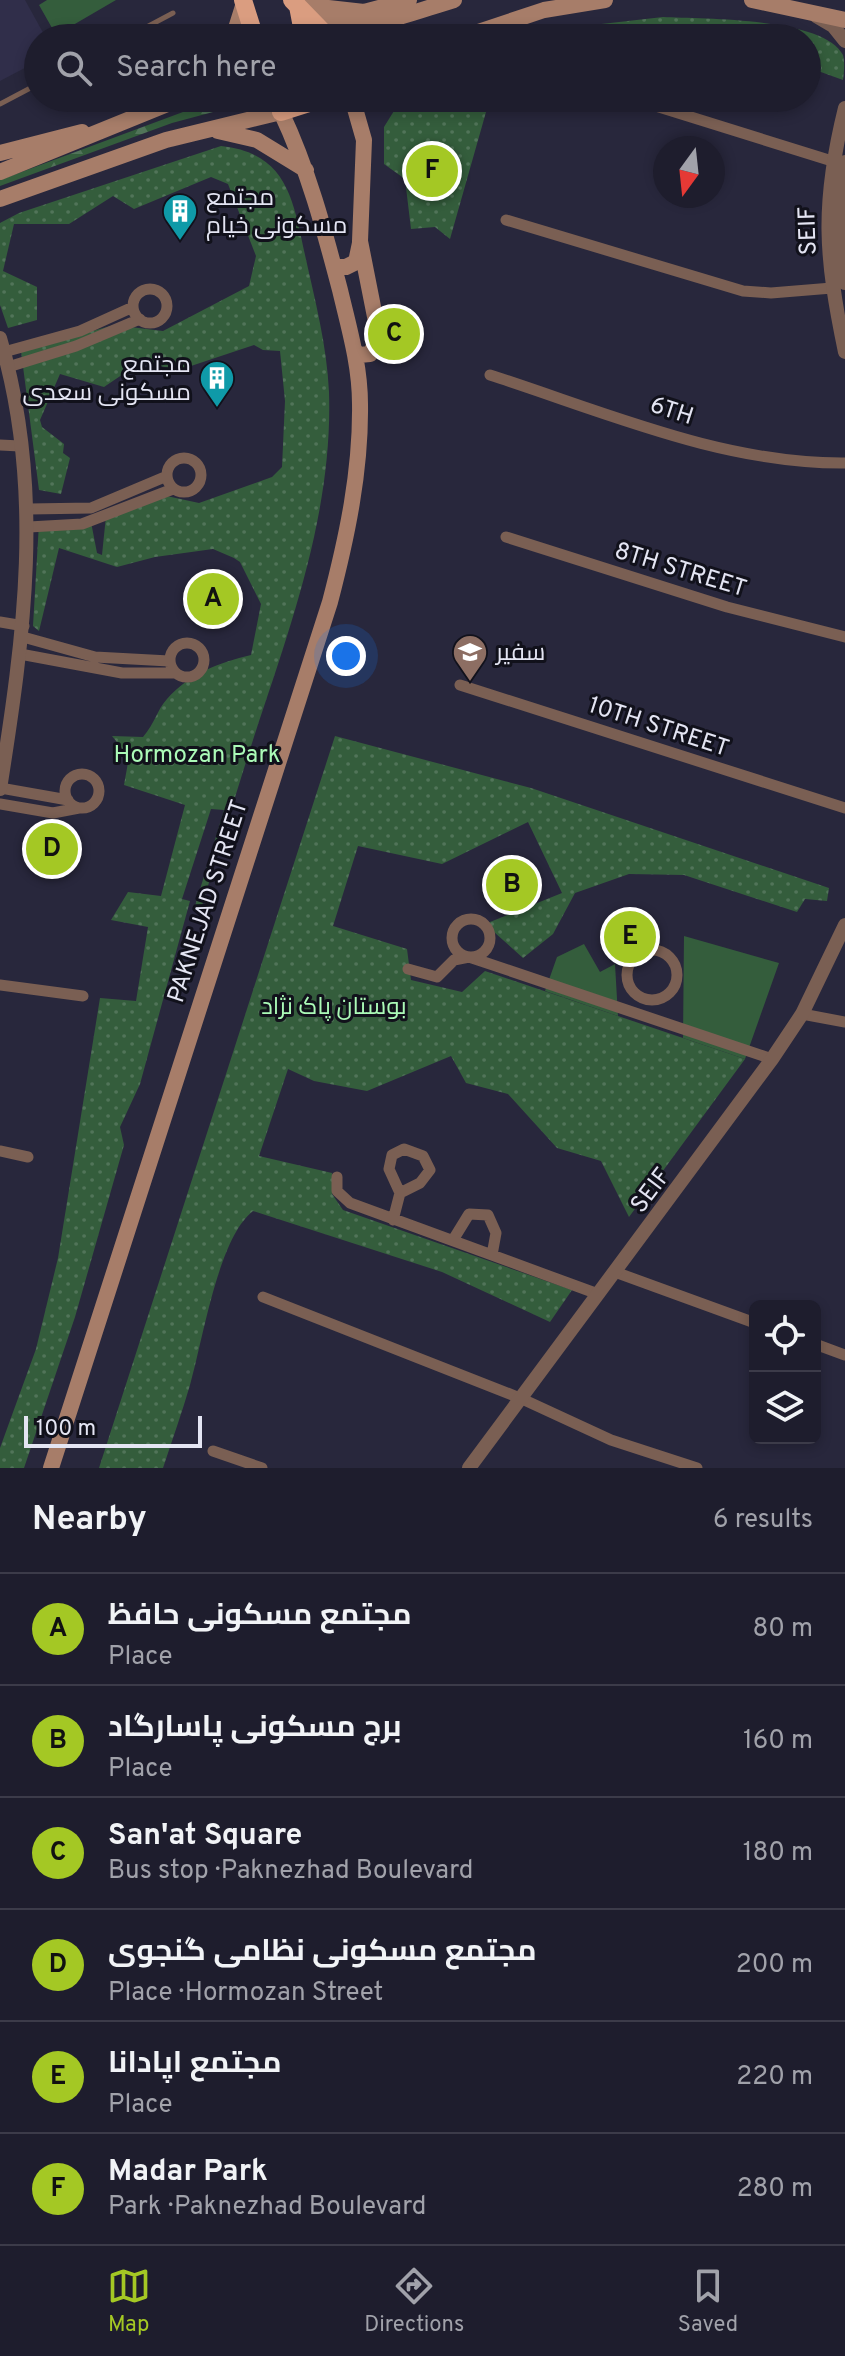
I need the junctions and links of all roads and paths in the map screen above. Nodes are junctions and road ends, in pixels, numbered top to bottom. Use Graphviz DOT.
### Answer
graph roads {
  1 [pos="409,0"];
  2 [pos="454,0"];
  3 [pos="605,0"];
  4 [pos="752,0"];
  5 [pos="243,2"];
  6 [pos="295,2"];
  7 [pos="802,8"];
  8 [pos="173,13"];
  9 [pos="389,19"];
  10 [pos="845,20"];
  11 [pos="152,24"];
  12 [pos="237,24"];
  13 [pos="250,24"];
  14 [pos="300,24"];
  15 [pos="316,24"];
  16 [pos="351,24"];
  17 [pos="363,24"];
  18 [pos="382,24"];
  19 [pos="502,24"];
  20 [pos="845,41"];
  21 [pos="24,91"];
  22 [pos="0,104"];
  23 [pos="845,108"];
  24 [pos="148,112"];
  25 [pos="255,112"];
  26 [pos="284,112"];
  27 [pos="356,112"];
  28 [pos="676,112"];
  29 [pos="107,129"];
  30 [pos="196,132"];
  31 [pos="2,152"];
  32 [pos="839,161"];
  33 [pos="306,170"];
  34 [pos="0,172"];
  35 [pos="8,196"];
  36 [pos="0,210"];
  37 [pos="506,220"];
  38 [pos="360,241"];
  39 [pos="334,267"];
  40 [pos="841,286"];
  41 [pos="133,307"];
  42 [pos="140,319"];
  43 [pos="58,338"];
  44 [pos="3,351"];
  45 [pos="61,351"];
  46 [pos="355,351"];
  47 [pos="845,352"];
  48 [pos="490,375"];
  49 [pos="0,445"];
  50 [pos="20,446"];
  51 [pos="845,463"];
  52 [pos="167,476"];
  53 [pos="173,489"];
  54 [pos="91,508"];
  55 [pos="29,509"];
  56 [pos="95,520"];
  57 [pos="29,527"];
  58 [pos="506,537"];
  59 [pos="0,622"];
  60 [pos="23,632"];
  61 [pos="845,637"];
  62 [pos="20,654"];
  63 [pos="169,661"];
  64 [pos="95,663"];
  65 [pos="176,673"];
  66 [pos="460,685"];
  67 [pos="0,789"];
  68 [pos="68,800"];
  69 [pos="0,804"];
  70 [pos="79,808"];
  71 [pos="845,808"];
  72 [pos="845,925"];
  73 [pos="408,969"];
  74 [pos="0,985"];
  75 [pos="83,996"];
  76 [pos="660,999"];
  77 [pos="802,1014"];
  78 [pos="662,1021"];
  79 [pos="845,1022"];
  80 [pos="772,1059"];
  81 [pos="0,1151"];
  82 [pos="28,1157"];
  83 [pos="337,1177"];
  84 [pos="400,1193"];
  85 [pos="393,1220"];
  86 [pos="453,1240"];
  87 [pos="492,1255"];
  88 [pos="615,1272"];
  89 [pos="598,1294"];
  90 [pos="263,1297"];
  91 [pos="749,1321"];
  92 [pos="821,1346"];
  93 [pos="845,1355"];
  94 [pos="520,1398"];
  95 [pos="213,1451"];
  96 [pos="51,1468"];
  97 [pos="262,1468"];
  98 [pos="469,1468"];
  99 [pos="697,1468"];
  1 -- 6 [label="main road"];
  2 -- 9 [label="main road"];
  3 -- 19 [label="main road"];
  4 -- 7 [label="main road"];
  5 -- 12 [label="main road"];
  5 -- 13 [label="highway"];
  6 -- 14 [label="highway"];
  6 -- 15 [label="highway"];
  6 -- 16 [label="main road"];
  7 -- 10 [label="main road"];
  7 -- 20 [label="street"];
  8 -- 11 [label="lane"];
  9 -- 17 [label="main road"];
  9 -- 18 [label="main road"];
  21 -- 22 [label="lane"];
  23 -- 32 [label="street, SEIF"];
  24 -- 29 [label="main road"];
  25 -- 30 [label="main road"];
  26 -- 33 [label="main road, PAKNEJAD STREET"];
  27 -- 38 [label="main road"];
  28 -- 32 [label="street"];
  29 -- 31 [label="main road"];
  29 -- 34 [label="main road"];
  30 -- 33 [label="main road"];
  30 -- 35 [label="main road"];
  32 -- 40 [label="street, SEIF"];
  33 -- 39 [label="main road, PAKNEJAD STREET"];
  35 -- 36 [label="street"];
  37 -- 40 [label="street"];
  38 -- 39 [label="main road"];
  38 -- 46 [label="main road"];
  39 -- 46 [label="main road, PAKNEJAD STREET"];
  40 -- 47 [label="street, SEIF"];
  41 -- 42 [label="street"];
  41 -- 42 [label="street"];
  41 -- 43 [label="street"];
  42 -- 45 [label="street"];
  43 -- 44 [label="street"];
  43 -- 45 [label="street"];
  44 -- 45 [label="street"];
  44 -- 50 [label="street"];
  46 -- 96 [label="main road, PAKNEJAD STREET"];
  48 -- 51 [label="street, 6TH"];
  49 -- 50 [label="street"];
  50 -- 55 [label="street"];
  52 -- 53 [label="street"];
  52 -- 53 [label="street"];
  52 -- 54 [label="street"];
  53 -- 56 [label="street"];
  54 -- 55 [label="street"];
  54 -- 56 [label="street"];
  55 -- 57 [label="street"];
  56 -- 57 [label="street"];
  57 -- 60 [label="street"];
  58 -- 61 [label="street, 8TH STREET"];
  59 -- 60 [label="street"];
  60 -- 62 [label="street"];
  60 -- 64 [label="street"];
  62 -- 64 [label="street"];
  62 -- 67 [label="street"];
  63 -- 64 [label="street"];
  63 -- 65 [label="street"];
  63 -- 65 [label="street"];
  64 -- 65 [label="street"];
  66 -- 71 [label="street, 10TH STREET"];
  67 -- 68 [label="street"];
  68 -- 70 [label="street"];
  68 -- 70 [label="street"];
  69 -- 70 [label="street"];
  72 -- 77 [label="street, SEIF"];
  73 -- 78 [label="street"];
  74 -- 75 [label="street"];
  76 -- 76 [label="street"];
  76 -- 78 [label="street"];
  77 -- 79 [label="street"];
  77 -- 80 [label="street, SEIF"];
  78 -- 80 [label="street"];
  80 -- 88 [label="street, SEIF"];
  81 -- 82 [label="street"];
  83 -- 85 [label="street"];
  84 -- 85 [label="street"];
  85 -- 86 [label="street"];
  86 -- 87 [label="street"];
  86 -- 87 [label="street"];
  87 -- 89 [label="street"];
  88 -- 89 [label="street, SEIF"];
  88 -- 91 [label="street"];
  89 -- 94 [label="street, SEIF"];
  90 -- 94 [label="street"];
  92 -- 93 [label="street"];
  94 -- 98 [label="street, SEIF"];
  94 -- 99 [label="street"];
  95 -- 97 [label="street"];
}
